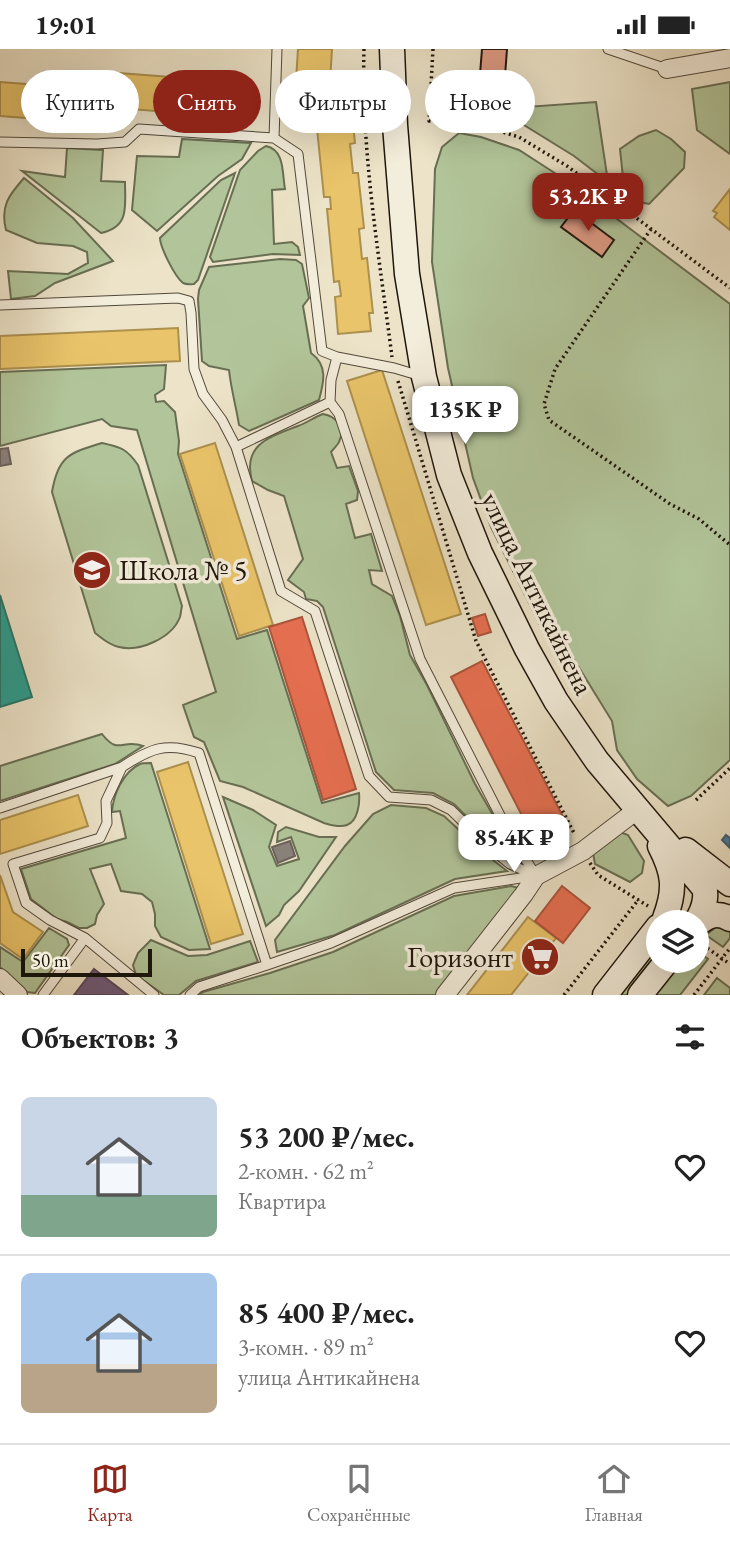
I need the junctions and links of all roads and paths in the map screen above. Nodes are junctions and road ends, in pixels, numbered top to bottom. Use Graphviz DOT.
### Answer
graph roads {
  1 [pos="277,49"];
  2 [pos="392,49"];
  3 [pos="433,49"];
  4 [pos="608,49"];
  5 [pos="730,58"];
  6 [pos="667,69"];
  7 [pos="274,138"];
  8 [pos="0,142"];
  9 [pos="651,229"];
  10 [pos="730,288"];
  11 [pos="0,305"];
  12 [pos="337,357"];
  13 [pos="425,377"];
  14 [pos="330,402"];
  15 [pos="236,447"];
  16 [pos="730,545"];
  17 [pos="122,767"];
  18 [pos="730,768"];
  19 [pos="696,800"];
  20 [pos="0,808"];
  21 [pos="637,810"];
  22 [pos="692,854"];
  23 [pos="536,876"];
  24 [pos="730,884"];
  25 [pos="705,888"];
  26 [pos="730,890"];
  27 [pos="639,899"];
  28 [pos="730,901"];
  29 [pos="668,910"];
  30 [pos="673,910"];
  31 [pos="704,910"];
  32 [pos="730,916"];
  33 [pos="709,917"];
  34 [pos="85,938"];
  35 [pos="646,942"];
  36 [pos="709,943"];
  37 [pos="730,949"];
  38 [pos="722,958"];
  39 [pos="730,964"];
  40 [pos="267,965"];
  41 [pos="657,973"];
  42 [pos="0,978"];
  43 [pos="18,995"];
  44 [pos="43,995"];
  45 [pos="154,995"];
  46 [pos="190,995"];
  47 [pos="445,995"];
  48 [pos="564,995"];
  49 [pos="605,995"];
  50 [pos="640,995"];
  51 [pos="694,995"];
  1 -- 7 [label="lane"];
  2 -- 13 [label="street, улица Антикайнена"];
  3 -- 9 [label="path"];
  4 -- 6 [label="lane"];
  5 -- 6 [label="street"];
  7 -- 8 [label="lane"];
  7 -- 12 [label="lane"];
  9 -- 10 [label="path"];
  9 -- 16 [label="path"];
  11 -- 15 [label="lane"];
  12 -- 13 [label="lane"];
  12 -- 14 [label="lane"];
  13 -- 21 [label="street, улица Антикайнена"];
  14 -- 15 [label="lane"];
  14 -- 23 [label="lane"];
  15 -- 23 [label="lane"];
  17 -- 20 [label="lane"];
  17 -- 34 [label="lane"];
  17 -- 40 [label="lane"];
  18 -- 19 [label="path"];
  21 -- 22 [label="street, улица Антикайнена"];
  21 -- 23 [label="street"];
  21 -- 25 [label="street, улица Антикайнена"];
  21 -- 29 [label="street"];
  22 -- 24 [label="street, улица Антикайнена"];
  22 -- 25 [label="street"];
  23 -- 40 [label="lane"];
  23 -- 47 [label="street"];
  25 -- 26 [label="street"];
  25 -- 30 [label="street"];
  25 -- 31 [label="street"];
  25 -- 32 [label="street, улица Антикайнена"];
  27 -- 48 [label="path"];
  28 -- 32 [label="street"];
  32 -- 33 [label="street"];
  34 -- 44 [label="lane"];
  34 -- 45 [label="lane"];
  35 -- 49 [label="street"];
  36 -- 38 [label="path"];
  37 -- 38 [label="path"];
  38 -- 39 [label="path"];
  38 -- 51 [label="path"];
  40 -- 46 [label="lane"];
  41 -- 50 [label="street"];
  42 -- 43 [label="street"];
}
